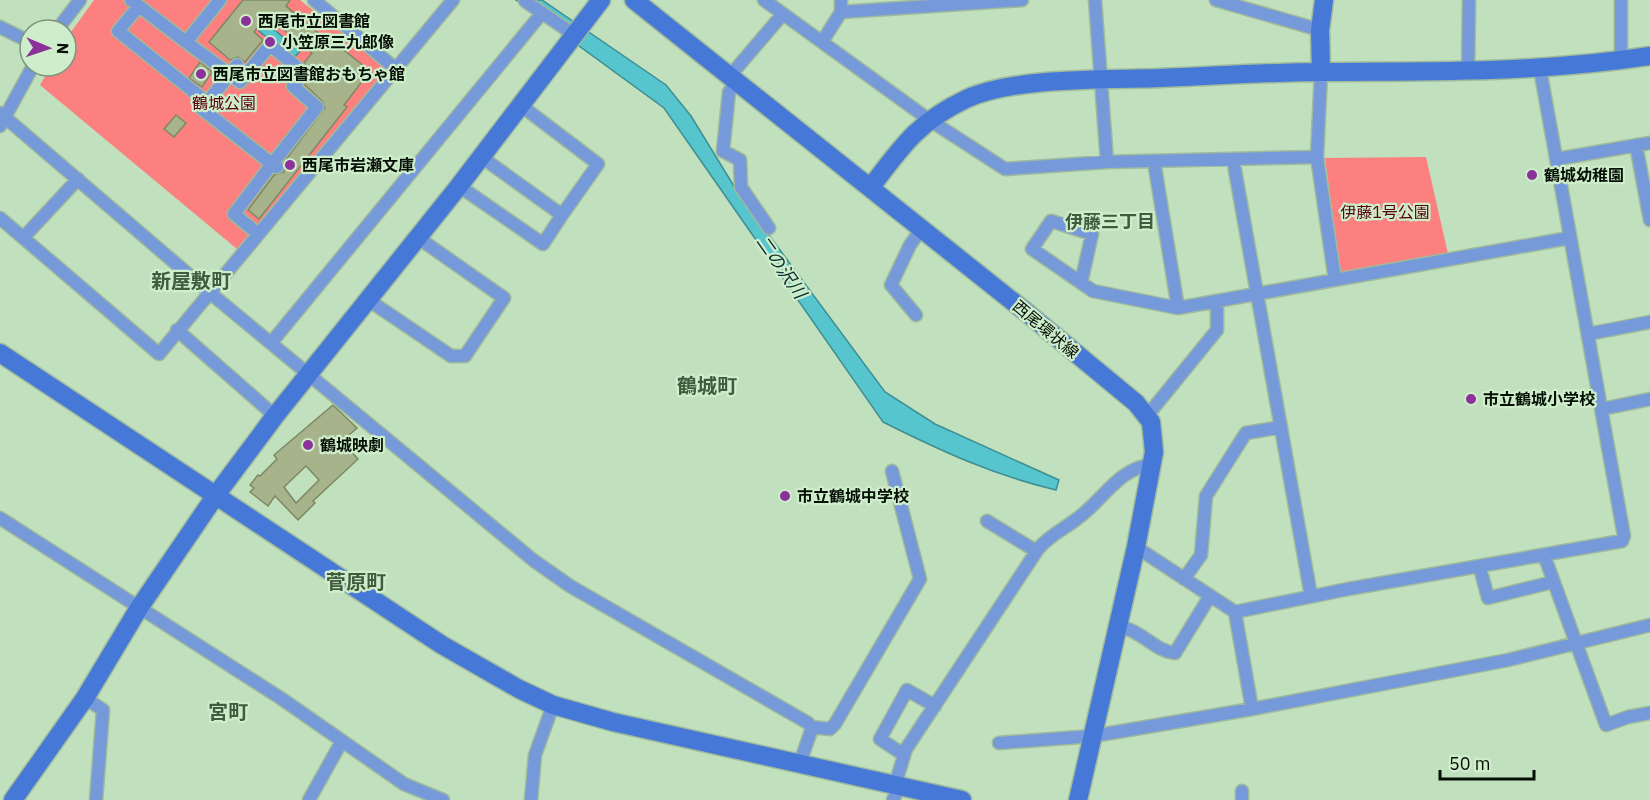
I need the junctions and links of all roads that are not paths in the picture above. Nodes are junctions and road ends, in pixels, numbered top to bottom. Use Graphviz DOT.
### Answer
graph roads {
  1 [pos="80,0"];
  2 [pos="219,0"];
  3 [pos="314,0"];
  4 [pos="453,0"];
  5 [pos="601,0"];
  6 [pos="634,0"];
  7 [pos="764,0"];
  8 [pos="1022,0"];
  9 [pos="1095,0"];
  10 [pos="1216,0"];
  11 [pos="1324,0"];
  12 [pos="1469,0"];
  13 [pos="1621,0"];
  14 [pos="525,1"];
  15 [pos="135,3"];
  16 [pos="841,6"];
  17 [pos="542,13"];
  18 [pos="782,15"];
  19 [pos="66,18"];
  20 [pos="0,27"];
  21 [pos="1320,30"];
  22 [pos="18,36"];
  23 [pos="567,41"];
  24 [pos="186,42"];
  25 [pos="822,42"];
  26 [pos="1650,56"];
  27 [pos="1621,60"];
  28 [pos="1540,69"];
  29 [pos="233,70"];
  30 [pos="397,70"];
  31 [pos="1321,72"];
  32 [pos="1468,73"];
  33 [pos="26,78"];
  34 [pos="733,80"];
  35 [pos="1100,80"];
  36 [pos="208,103"];
  37 [pos="519,104"];
  38 [pos="2,118"];
  39 [pos="928,119"];
  40 [pos="1650,143"];
  41 [pos="1636,145"];
  42 [pos="480,156"];
  43 [pos="1317,158"];
  44 [pos="1233,159"];
  45 [pos="1557,159"];
  46 [pos="1154,161"];
  47 [pos="1107,162"];
  48 [pos="275,166"];
  49 [pos="78,179"];
  50 [pos="459,186"];
  51 [pos="871,187"];
  52 [pos="562,216"];
  53 [pos="0,218"];
  54 [pos="1650,220"];
  55 [pos="769,228"];
  56 [pos="922,228"];
  57 [pos="258,234"];
  58 [pos="417,237"];
  59 [pos="23,238"];
  60 [pos="1569,238"];
  61 [pos="1335,280"];
  62 [pos="1081,283"];
  63 [pos="209,292"];
  64 [pos="1256,293"];
  65 [pos="367,299"];
  66 [pos="1217,302"];
  67 [pos="1178,308"];
  68 [pos="916,315"];
  69 [pos="1650,322"];
  70 [pos="177,330"];
  71 [pos="1588,334"];
  72 [pos="271,343"];
  73 [pos="0,353"];
  74 [pos="309,374"];
  75 [pos="1650,399"];
  76 [pos="1602,409"];
  77 [pos="275,416"];
  78 [pos="1147,416"];
  79 [pos="1281,427"];
  80 [pos="1151,465"];
  81 [pos="892,471"];
  82 [pos="216,495"];
  83 [pos="0,518"];
  84 [pos="987,521"];
  85 [pos="1136,547"];
  86 [pos="1036,551"];
  87 [pos="1544,555"];
  88 [pos="1480,568"];
  89 [pos="1184,579"];
  90 [pos="1553,582"];
  91 [pos="1210,596"];
  92 [pos="1311,596"];
  93 [pos="139,608"];
  94 [pos="1234,612"];
  95 [pos="1650,625"];
  96 [pos="1116,626"];
  97 [pos="1576,645"];
  98 [pos="85,698"];
  99 [pos="553,705"];
  100 [pos="935,706"];
  101 [pos="1252,709"];
  102 [pos="1650,713"];
  103 [pos="811,727"];
  104 [pos="1093,736"];
  105 [pos="342,741"];
  106 [pos="999,743"];
  107 [pos="903,755"];
  108 [pos="800,763"];
  109 [pos="896,790"];
  110 [pos="13,800"];
  111 [pos="96,800"];
  112 [pos="309,800"];
  113 [pos="443,800"];
  114 [pos="531,800"];
  115 [pos="962,800"];
  116 [pos="1078,800"];
  1 -- 19 [label="street"];
  2 -- 24 [label="street"];
  3 -- 30 [label="street"];
  4 -- 30 [label="street"];
  5 -- 23 [label="street"];
  6 -- 34 [label="street, 西尾環状線"];
  7 -- 18 [label="street"];
  8 -- 16 [label="street"];
  9 -- 35 [label="street"];
  10 -- 21 [label="street"];
  11 -- 21 [label="street"];
  12 -- 32 [label="street"];
  13 -- 27 [label="street"];
  14 -- 17 [label="street"];
  15 -- 24 [label="street"];
  15 -- 36 [label="street"];
  16 -- 25 [label="street"];
  17 -- 23 [label="street"];
  17 -- 72 [label="street"];
  18 -- 25 [label="street"];
  18 -- 34 [label="street"];
  20 -- 22 [label="street"];
  21 -- 31 [label="street"];
  23 -- 37 [label="street"];
  24 -- 29 [label="street"];
  25 -- 39 [label="street"];
  26 -- 27 [label="street"];
  27 -- 28 [label="street"];
  28 -- 32 [label="street"];
  28 -- 45 [label="street"];
  29 -- 36 [label="street"];
  29 -- 48 [label="street"];
  30 -- 57 [label="street"];
  31 -- 32 [label="street"];
  31 -- 35 [label="street"];
  31 -- 43 [label="street"];
  33 -- 38 [label="street"];
  34 -- 51 [label="street, 西尾環状線"];
  34 -- 55 [label="street"];
  35 -- 39 [label="street"];
  35 -- 47 [label="street"];
  36 -- 48 [label="street"];
  37 -- 42 [label="street"];
  37 -- 52 [label="street"];
  38 -- 49 [label="street"];
  39 -- 47 [label="street"];
  39 -- 51 [label="street"];
  40 -- 41 [label="street"];
  41 -- 45 [label="street"];
  41 -- 54 [label="street"];
  42 -- 50 [label="street"];
  42 -- 52 [label="street"];
  43 -- 44 [label="street"];
  43 -- 61 [label="street"];
  44 -- 46 [label="street"];
  44 -- 64 [label="street"];
  45 -- 60 [label="street"];
  46 -- 47 [label="street"];
  46 -- 67 [label="street"];
  48 -- 57 [label="street"];
  49 -- 59 [label="street"];
  49 -- 63 [label="street"];
  50 -- 52 [label="street"];
  50 -- 58 [label="street"];
  51 -- 56 [label="street, 西尾環状線"];
  53 -- 59 [label="street"];
  56 -- 68 [label="street"];
  56 -- 78 [label="street, 西尾環状線"];
  57 -- 63 [label="street"];
  58 -- 65 [label="street"];
  58 -- 65 [label="street"];
  59 -- 70 [label="street"];
  60 -- 61 [label="street"];
  60 -- 71 [label="street"];
  61 -- 64 [label="street"];
  62 -- 62 [label="street"];
  62 -- 67 [label="street"];
  63 -- 70 [label="street"];
  63 -- 72 [label="street"];
  64 -- 66 [label="street"];
  64 -- 79 [label="street"];
  65 -- 74 [label="street"];
  66 -- 67 [label="street"];
  66 -- 78 [label="street"];
  69 -- 71 [label="street"];
  70 -- 77 [label="street"];
  71 -- 76 [label="street"];
  72 -- 74 [label="street"];
  73 -- 82 [label="street"];
  74 -- 77 [label="street"];
  74 -- 103 [label="street"];
  75 -- 76 [label="street"];
  76 -- 87 [label="street"];
  77 -- 82 [label="street"];
  78 -- 80 [label="street"];
  79 -- 89 [label="street"];
  79 -- 92 [label="street"];
  80 -- 85 [label="street"];
  80 -- 86 [label="street"];
  81 -- 103 [label="street"];
  82 -- 93 [label="street"];
  82 -- 99 [label="street"];
  83 -- 93 [label="street"];
  84 -- 86 [label="street"];
  85 -- 89 [label="street"];
  85 -- 96 [label="street"];
  86 -- 100 [label="street"];
  87 -- 88 [label="street"];
  87 -- 90 [label="street"];
  88 -- 90 [label="street"];
  88 -- 92 [label="street"];
  89 -- 91 [label="street"];
  90 -- 97 [label="street"];
  91 -- 94 [label="street"];
  91 -- 96 [label="street"];
  92 -- 94 [label="street"];
  93 -- 98 [label="street"];
  93 -- 105 [label="street"];
  94 -- 101 [label="street"];
  95 -- 97 [label="street"];
  96 -- 104 [label="street"];
  97 -- 101 [label="street"];
  97 -- 102 [label="street"];
  98 -- 110 [label="street"];
  98 -- 111 [label="street"];
  99 -- 108 [label="street"];
  99 -- 114 [label="street"];
  100 -- 107 [label="street"];
  100 -- 107 [label="street"];
  101 -- 104 [label="street"];
  103 -- 108 [label="street"];
  104 -- 106 [label="street"];
  104 -- 116 [label="street"];
  105 -- 112 [label="street"];
  105 -- 113 [label="street"];
  107 -- 109 [label="street"];
  108 -- 109 [label="street"];
  109 -- 115 [label="street"];
}
